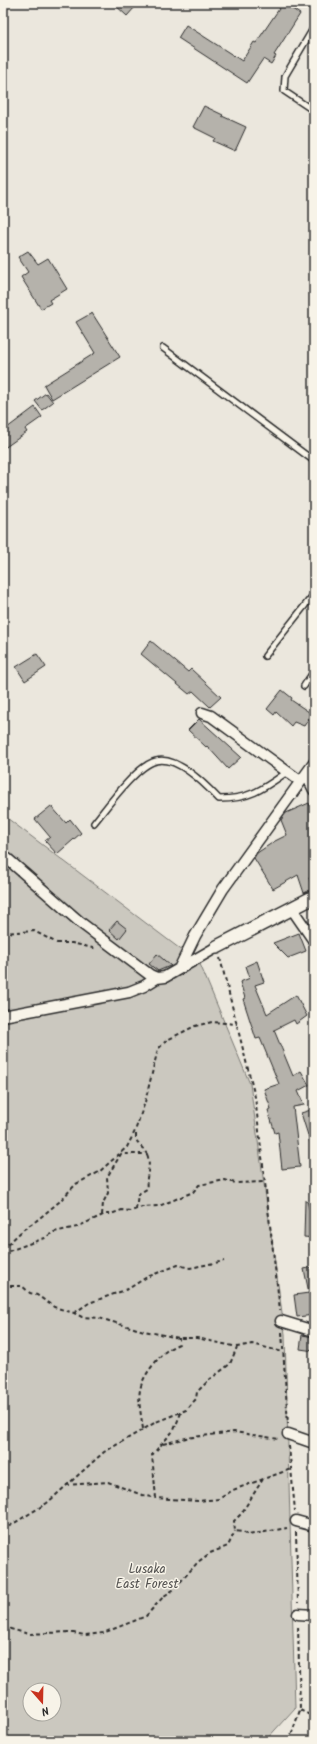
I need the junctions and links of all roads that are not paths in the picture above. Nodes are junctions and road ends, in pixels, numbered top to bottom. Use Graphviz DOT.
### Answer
graph roads {
  1 [pos="314,27"];
  2 [pos="314,111"];
  3 [pos="163,348"];
  4 [pos="314,460"];
  5 [pos="314,594"];
  6 [pos="265,656"];
  7 [pos="314,671"];
  8 [pos="304,686"];
  9 [pos="202,713"];
  10 [pos="314,763"];
  11 [pos="287,772"];
  12 [pos="303,777"];
  13 [pos="314,790"];
  14 [pos="94,823"];
  15 [pos="3,855"];
  16 [pos="314,896"];
  17 [pos="292,909"];
  18 [pos="314,941"];
  19 [pos="217,947"];
  20 [pos="180,968"];
  21 [pos="157,978"];
  22 [pos="3,1016"];
  23 [pos="281,1321"];
  24 [pos="314,1331"];
  25 [pos="285,1437"];
  26 [pos="314,1443"];
  27 [pos="293,1525"];
  28 [pos="314,1526"];
  29 [pos="298,1614"];
  30 [pos="314,1615"];
  1 -- 2 [label="lane"];
  3 -- 4 [label="lane"];
  5 -- 6 [label="lane"];
  7 -- 8 [label="lane"];
  9 -- 11 [label="street"];
  10 -- 12 [label="street"];
  11 -- 12 [label="street"];
  11 -- 14 [label="lane"];
  12 -- 13 [label="street"];
  12 -- 20 [label="street"];
  15 -- 21 [label="street"];
  16 -- 17 [label="street"];
  17 -- 18 [label="street"];
  17 -- 19 [label="street"];
  19 -- 20 [label="street"];
  20 -- 21 [label="street"];
  21 -- 22 [label="street"];
  23 -- 24 [label="street"];
  25 -- 26 [label="street"];
  27 -- 28 [label="street"];
  29 -- 30 [label="street"];
}
